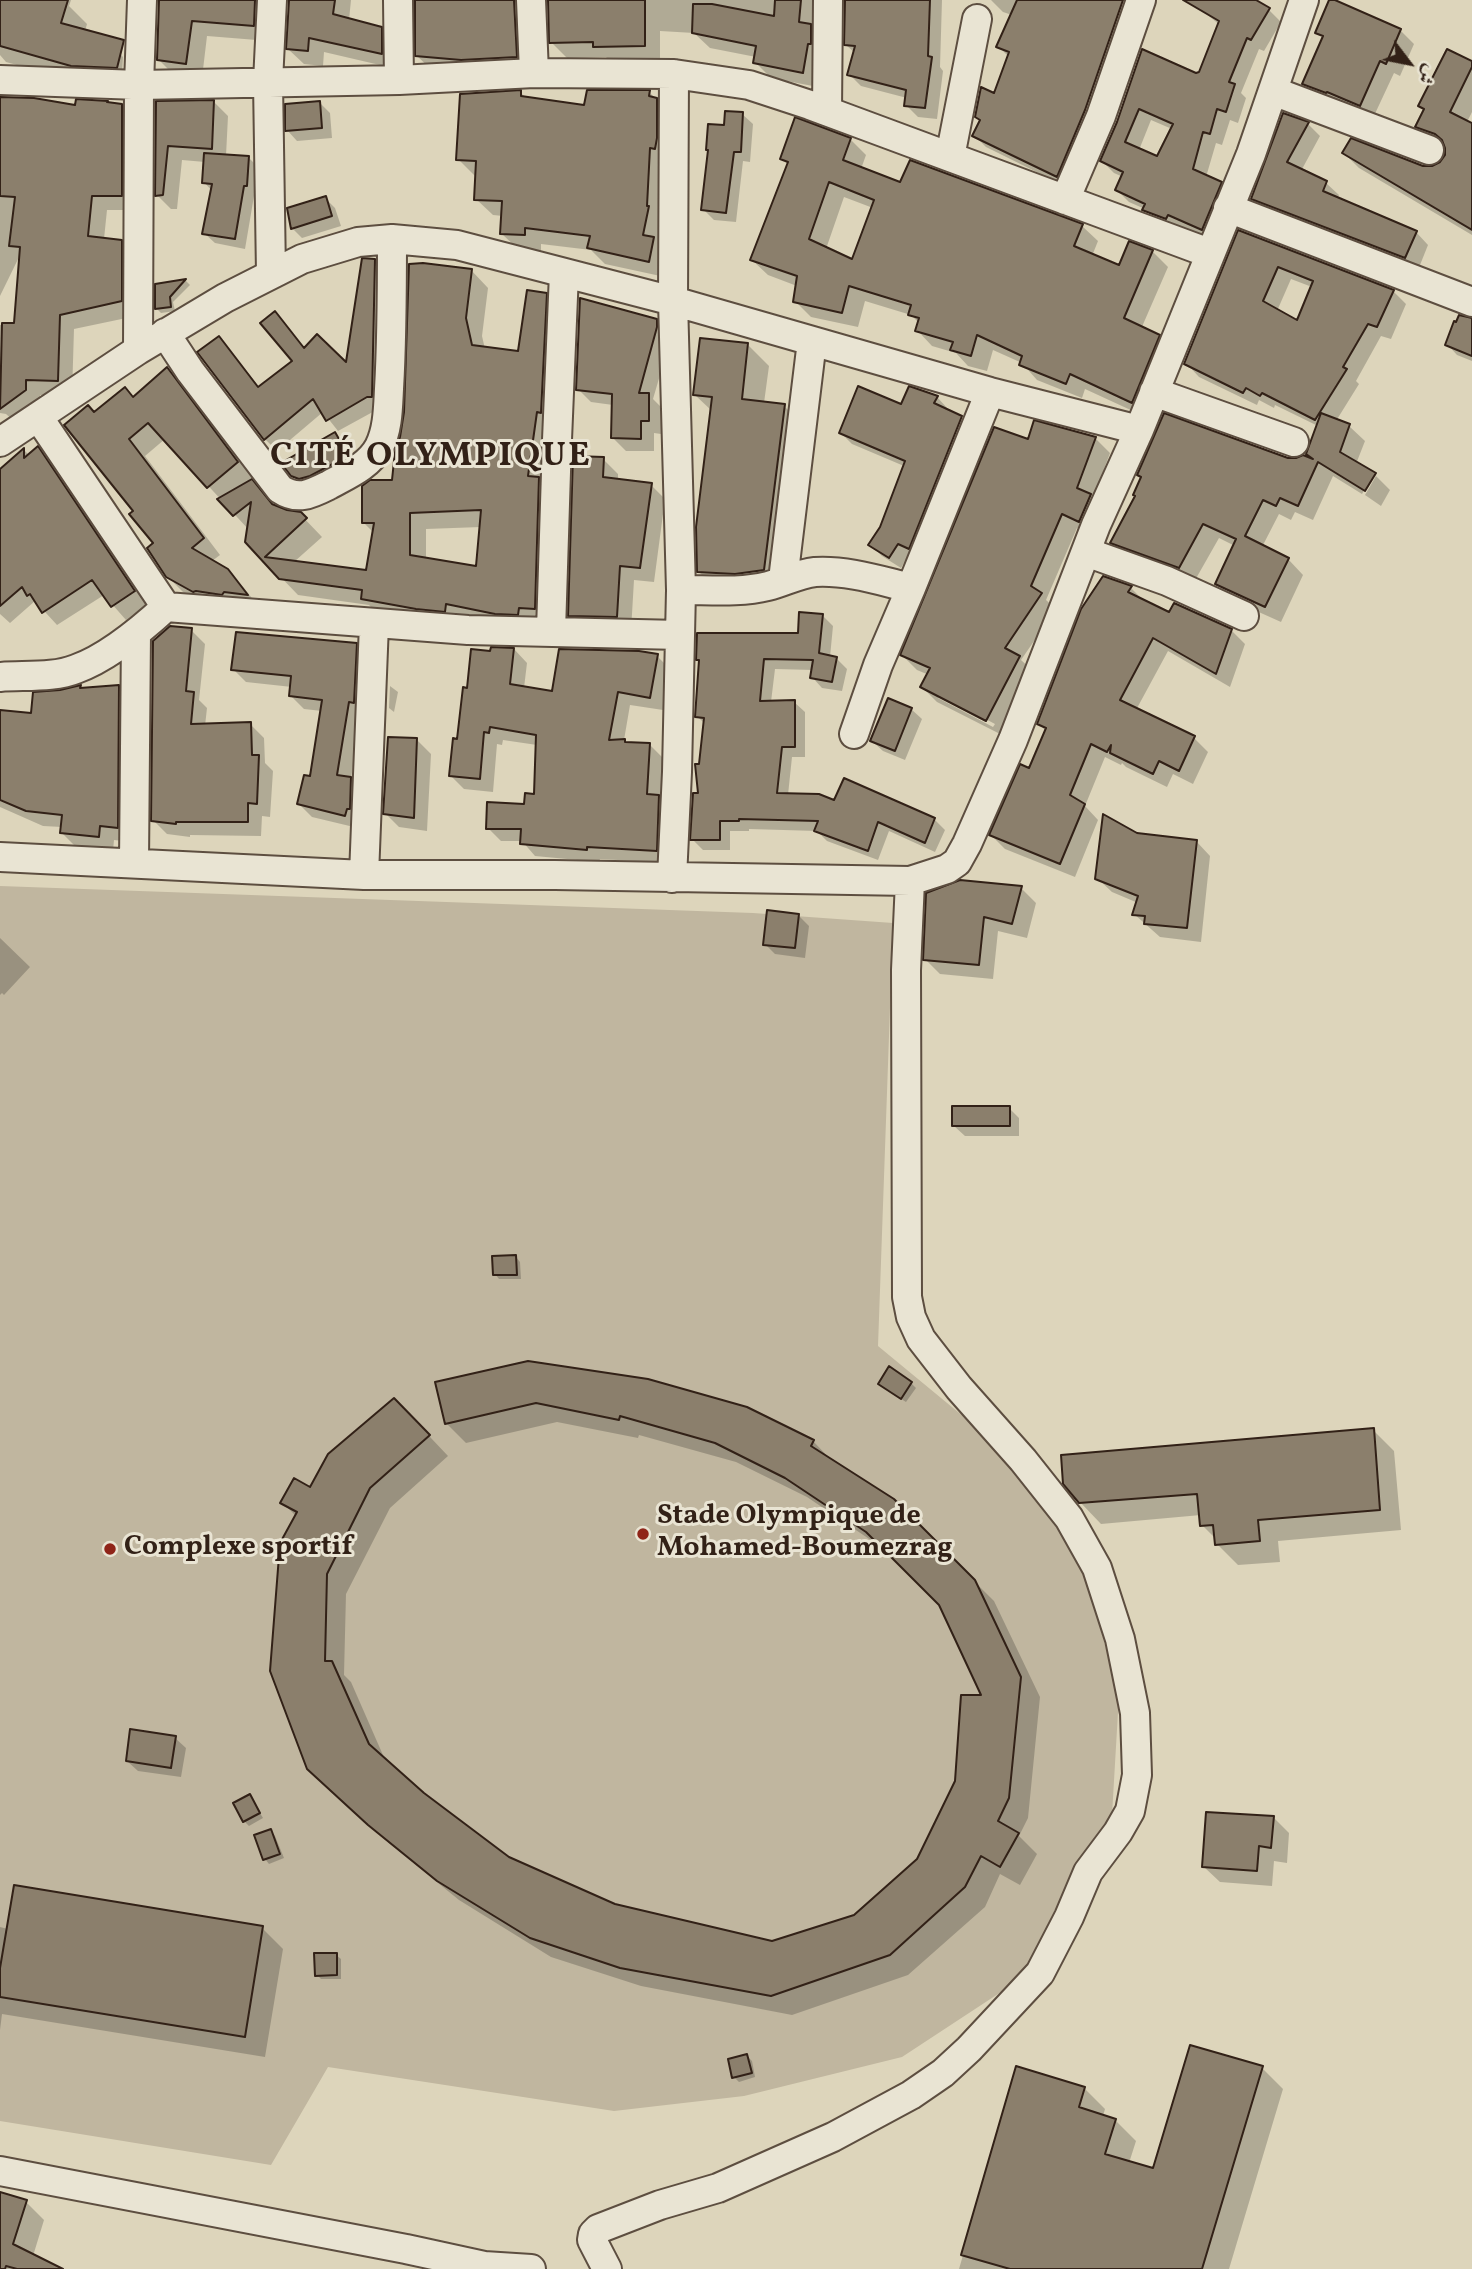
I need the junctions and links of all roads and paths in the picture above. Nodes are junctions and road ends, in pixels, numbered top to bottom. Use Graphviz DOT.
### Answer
graph roads {
  1 [pos="142,0"];
  2 [pos="272,0"];
  3 [pos="398,0"];
  4 [pos="531,0"];
  5 [pos="828,0"];
  6 [pos="1141,0"];
  7 [pos="1304,0"];
  8 [pos="977,19"];
  9 [pos="534,73"];
  10 [pos="674,74"];
  11 [pos="399,79"];
  12 [pos="0,80"];
  13 [pos="268,82"];
  14 [pos="139,85"];
  15 [pos="1273,91"];
  16 [pos="827,111"];
  17 [pos="1429,150"];
  18 [pos="950,157"];
  19 [pos="1065,200"];
  20 [pos="1228,208"];
  21 [pos="392,239"];
  22 [pos="1209,253"];
  23 [pos="564,273"];
  24 [pos="271,274"];
  25 [pos="673,301"];
  26 [pos="1472,302"];
  27 [pos="164,333"];
  28 [pos="812,341"];
  29 [pos="138,350"];
  30 [pos="990,392"];
  31 [pos="1154,392"];
  32 [pos="39,418"];
  33 [pos="1139,430"];
  34 [pos="0,442"];
  35 [pos="1294,442"];
  36 [pos="1086,552"];
  37 [pos="783,580"];
  38 [pos="911,588"];
  39 [pos="681,590"];
  40 [pos="166,607"];
  41 [pos="1244,616"];
  42 [pos="374,624"];
  43 [pos="551,631"];
  44 [pos="136,634"];
  45 [pos="680,635"];
  46 [pos="0,677"];
  47 [pos="854,734"];
  48 [pos="0,857"];
  49 [pos="134,862"];
  50 [pos="364,875"];
  51 [pos="672,877"];
  52 [pos="910,881"];
  53 [pos="0,2171"];
  54 [pos="531,2269"];
  55 [pos="607,2269"];
  1 -- 14 [label="street"];
  2 -- 13 [label="street"];
  3 -- 11 [label="street"];
  4 -- 9 [label="street"];
  5 -- 16 [label="street"];
  6 -- 19 [label="street"];
  7 -- 15 [label="street"];
  8 -- 18 [label="street"];
  9 -- 10 [label="street"];
  9 -- 11 [label="street"];
  10 -- 16 [label="street"];
  10 -- 25 [label="street"];
  11 -- 13 [label="street"];
  12 -- 14 [label="street"];
  13 -- 14 [label="street"];
  13 -- 24 [label="street"];
  14 -- 29 [label="street"];
  15 -- 17 [label="street"];
  15 -- 20 [label="street"];
  16 -- 18 [label="street"];
  18 -- 19 [label="street"];
  19 -- 22 [label="street"];
  20 -- 22 [label="street"];
  20 -- 26 [label="street"];
  21 -- 23 [label="street"];
  21 -- 24 [label="street"];
  21 -- 27 [label="street"];
  22 -- 31 [label="street"];
  23 -- 25 [label="street"];
  23 -- 43 [label="street"];
  24 -- 27 [label="street"];
  25 -- 28 [label="street"];
  25 -- 39 [label="street"];
  27 -- 29 [label="street"];
  28 -- 30 [label="street"];
  28 -- 37 [label="street"];
  29 -- 32 [label="street"];
  30 -- 33 [label="street"];
  30 -- 38 [label="street"];
  31 -- 33 [label="street"];
  31 -- 35 [label="street"];
  32 -- 34 [label="street"];
  32 -- 40 [label="street"];
  33 -- 36 [label="street"];
  36 -- 41 [label="street"];
  36 -- 52 [label="street"];
  37 -- 38 [label="street"];
  37 -- 39 [label="street"];
  38 -- 47 [label="street"];
  39 -- 45 [label="street"];
  40 -- 42 [label="street"];
  40 -- 44 [label="street"];
  42 -- 43 [label="street"];
  42 -- 50 [label="street"];
  43 -- 45 [label="street"];
  44 -- 46 [label="street"];
  44 -- 49 [label="street"];
  45 -- 51 [label="street"];
  48 -- 49 [label="street"];
  49 -- 50 [label="street"];
  50 -- 51 [label="street"];
  51 -- 52 [label="street"];
  52 -- 55 [label="street"];
  53 -- 54 [label="street"];
}
